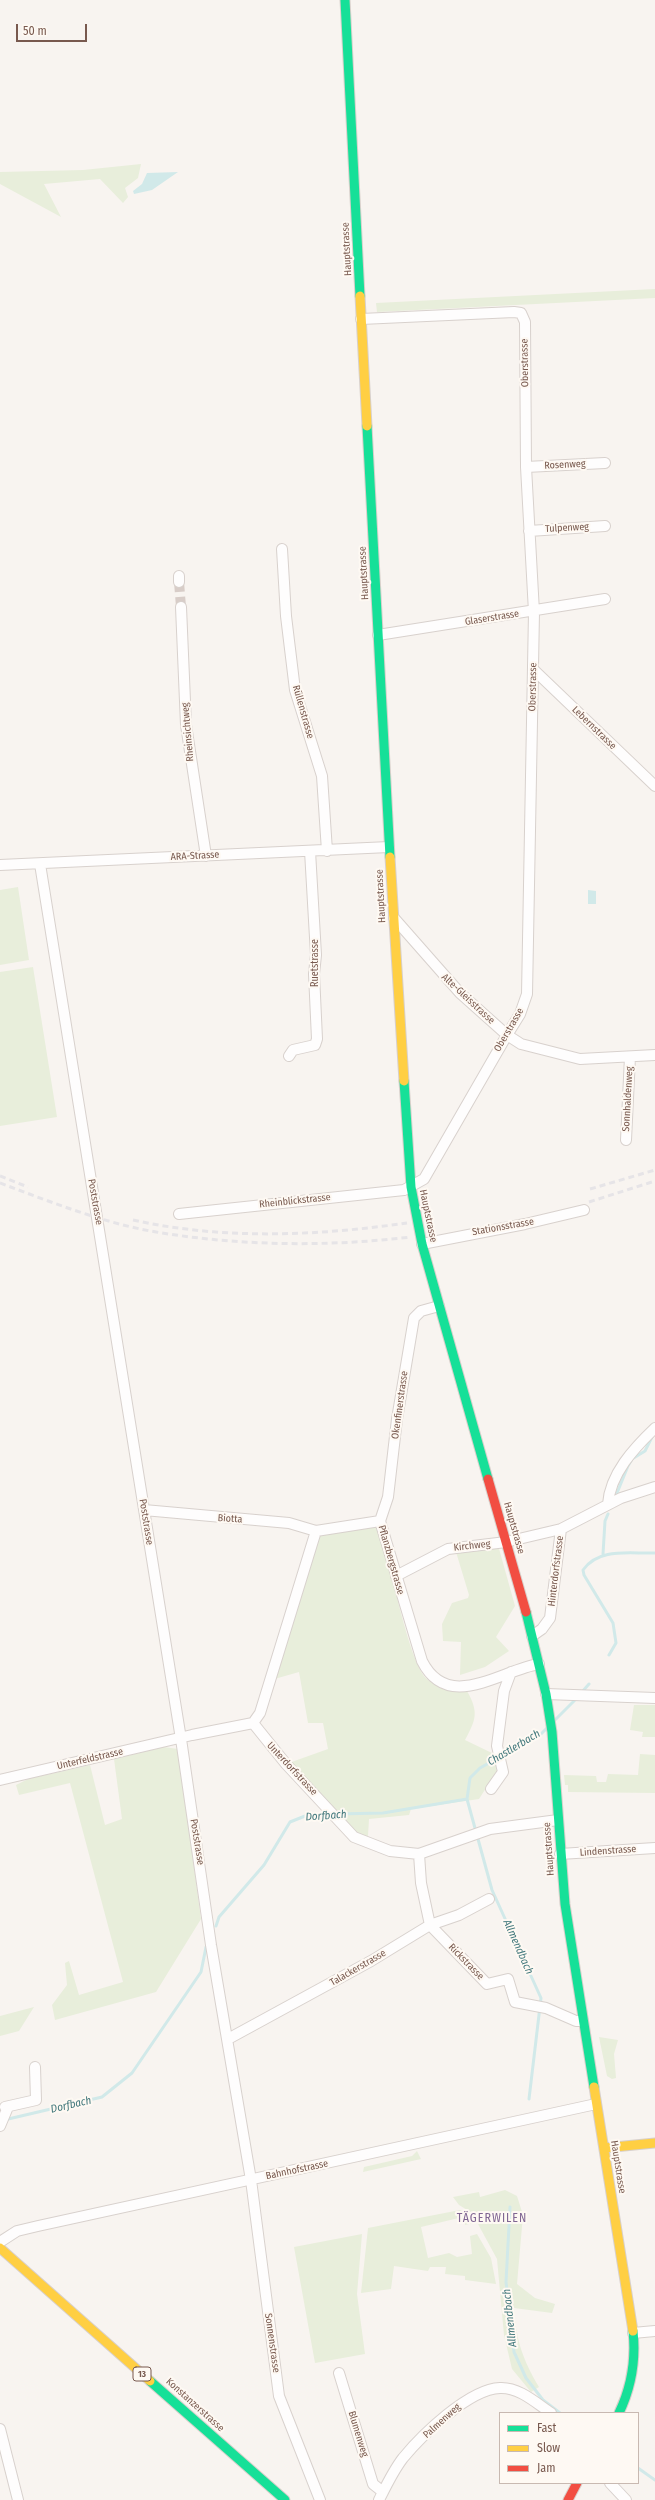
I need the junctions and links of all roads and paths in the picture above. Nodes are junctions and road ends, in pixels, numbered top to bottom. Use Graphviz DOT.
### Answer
graph roads {
  1 [pos="346,0"];
  2 [pos="361,319"];
  3 [pos="605,463"];
  4 [pos="526,467"];
  5 [pos="605,526"];
  6 [pos="529,530"];
  7 [pos="282,549"];
  8 [pos="605,599"];
  9 [pos="181,607"];
  10 [pos="534,612"];
  11 [pos="378,635"];
  12 [pos="534,670"];
  13 [pos="655,786"];
  14 [pos="389,847"];
  15 [pos="310,851"];
  16 [pos="327,851"];
  17 [pos="206,856"];
  18 [pos="40,864"];
  19 [pos="0,865"];
  20 [pos="394,918"];
  21 [pos="508,1035"];
  22 [pos="289,1056"];
  23 [pos="655,1056"];
  24 [pos="630,1057"];
  25 [pos="626,1140"];
  26 [pos="411,1187"];
  27 [pos="584,1210"];
  28 [pos="179,1214"];
  29 [pos="422,1244"];
  30 [pos="439,1306"];
  31 [pos="655,1428"];
  32 [pos="655,1487"];
  33 [pos="608,1504"];
  34 [pos="144,1510"];
  35 [pos="380,1521"];
  36 [pos="561,1529"];
  37 [pos="316,1531"];
  38 [pos="506,1542"];
  39 [pos="396,1576"];
  40 [pos="532,1636"];
  41 [pos="539,1664"];
  42 [pos="511,1672"];
  43 [pos="546,1694"];
  44 [pos="655,1698"];
  45 [pos="253,1723"];
  46 [pos="181,1739"];
  47 [pos="0,1780"];
  48 [pos="491,1789"];
  49 [pos="558,1820"];
  50 [pos="655,1848"];
  51 [pos="419,1854"];
  52 [pos="560,1854"];
  53 [pos="489,1899"];
  54 [pos="430,1925"];
  55 [pos="583,2021"];
  56 [pos="228,2039"];
  57 [pos="34,2067"];
  58 [pos="596,2104"];
  59 [pos="4,2116"];
  60 [pos="655,2143"];
  61 [pos="604,2148"];
  62 [pos="251,2180"];
  63 [pos="0,2242"];
  64 [pos="0,2248"];
  65 [pos="655,2331"];
  66 [pos="633,2333"];
  67 [pos="339,2373"];
  68 [pos="549,2412"];
  69 [pos="620,2412"];
  70 [pos="0,2429"];
  71 [pos="576,2484"];
  72 [pos="611,2484"];
  73 [pos="381,2496"];
  74 [pos="18,2500"];
  75 [pos="285,2500"];
  76 [pos="320,2500"];
  77 [pos="568,2500"];
  78 [pos="626,2500"];
  1 -- 2 [label="street, Hauptstrasse"];
  2 -- 4 [label="street, Oberstrasse"];
  2 -- 11 [label="street, Hauptstrasse"];
  3 -- 4 [label="street, Rosenweg"];
  4 -- 6 [label="street, Oberstrasse"];
  5 -- 6 [label="street, Tulpenweg"];
  6 -- 10 [label="street, Oberstrasse"];
  7 -- 16 [label="street, Rüllenstrasse"];
  8 -- 10 [label="street, Glaserstrasse"];
  9 -- 17 [label="street, Rheinsichtweg"];
  10 -- 11 [label="street, Glaserstrasse"];
  10 -- 12 [label="street, Oberstrasse"];
  11 -- 14 [label="street, Hauptstrasse"];
  12 -- 13 [label="street, Lebernstrasse"];
  12 -- 21 [label="street, Oberstrasse"];
  14 -- 16 [label="street, ARA-Strasse"];
  14 -- 20 [label="street, Hauptstrasse"];
  15 -- 16 [label="street, ARA-Strasse"];
  15 -- 17 [label="street, ARA-Strasse"];
  15 -- 22 [label="street, Ruetstrasse"];
  17 -- 18 [label="street, ARA-Strasse"];
  18 -- 19 [label="street, ARA-Strasse"];
  18 -- 34 [label="street, Poststrasse"];
  20 -- 21 [label="street, Alte-Gleisstrasse"];
  20 -- 26 [label="street, Hauptstrasse"];
  21 -- 24 [label="street, Alte-Gleisstrasse"];
  21 -- 26 [label="street, Oberstrasse"];
  23 -- 24 [label="street, Alte-Gleisstrasse"];
  24 -- 25 [label="street, Sonnhaldenweg"];
  26 -- 28 [label="street, Rheinblickstrasse"];
  26 -- 29 [label="street, Hauptstrasse"];
  27 -- 29 [label="street, Stationsstrasse"];
  29 -- 30 [label="street, Hauptstrasse"];
  30 -- 35 [label="street, Okenfinerstrasse"];
  30 -- 38 [label="street, Hauptstrasse"];
  31 -- 33 [label="street"];
  32 -- 33 [label="street, Hinterdorfstrasse"];
  33 -- 36 [label="street, Hinterdorfstrasse"];
  34 -- 37 [label="street, Biotta"];
  34 -- 46 [label="street, Poststrasse"];
  35 -- 37 [label="street, Pflanzbergstrasse"];
  35 -- 39 [label="street, Pflanzbergstrasse"];
  36 -- 38 [label="street, Kirchweg"];
  36 -- 40 [label="street, Hinterdorfstrasse"];
  37 -- 45 [label="street"];
  38 -- 39 [label="street, Kirchweg"];
  38 -- 40 [label="street, Hauptstrasse"];
  39 -- 42 [label="street, Pflanzbergstrasse"];
  40 -- 41 [label="street, Hauptstrasse"];
  41 -- 42 [label="street, Pflanzbergstrasse"];
  41 -- 43 [label="street, Hauptstrasse"];
  42 -- 48 [label="street"];
  43 -- 44 [label="street"];
  43 -- 49 [label="street, Hauptstrasse"];
  45 -- 46 [label="street"];
  45 -- 51 [label="street, Unterdorfstrasse"];
  46 -- 47 [label="street, Unterfeldstrasse"];
  46 -- 56 [label="street, Poststrasse"];
  49 -- 51 [label="street, Unterdorfstrasse"];
  49 -- 52 [label="street, Hauptstrasse"];
  50 -- 52 [label="street, Lindenstrasse"];
  51 -- 54 [label="street"];
  52 -- 55 [label="street, Hauptstrasse"];
  53 -- 54 [label="street, Talackerstrasse"];
  54 -- 55 [label="street, Rickstrasse"];
  54 -- 56 [label="street, Talackerstrasse"];
  55 -- 58 [label="street, Hauptstrasse"];
  56 -- 62 [label="street, Poststrasse"];
  57 -- 59 [label="street"];
  58 -- 61 [label="street, Hauptstrasse"];
  58 -- 62 [label="street, Bahnhofstrasse"];
  60 -- 61 [label="street"];
  61 -- 66 [label="street, Hauptstrasse"];
  62 -- 63 [label="street, Bahnhofstrasse"];
  62 -- 76 [label="street, Sonnenstrasse"];
  64 -- 75 [label="street, Konstanzerstrasse / 13"];
  65 -- 66 [label="street"];
  66 -- 69 [label="street, Hauptstrasse"];
  67 -- 73 [label="street, Blumenweg"];
  68 -- 73 [label="street, Palmenweg"];
  70 -- 74 [label="street"];
  71 -- 77 [label="street"];
  72 -- 78 [label="street"];
}
